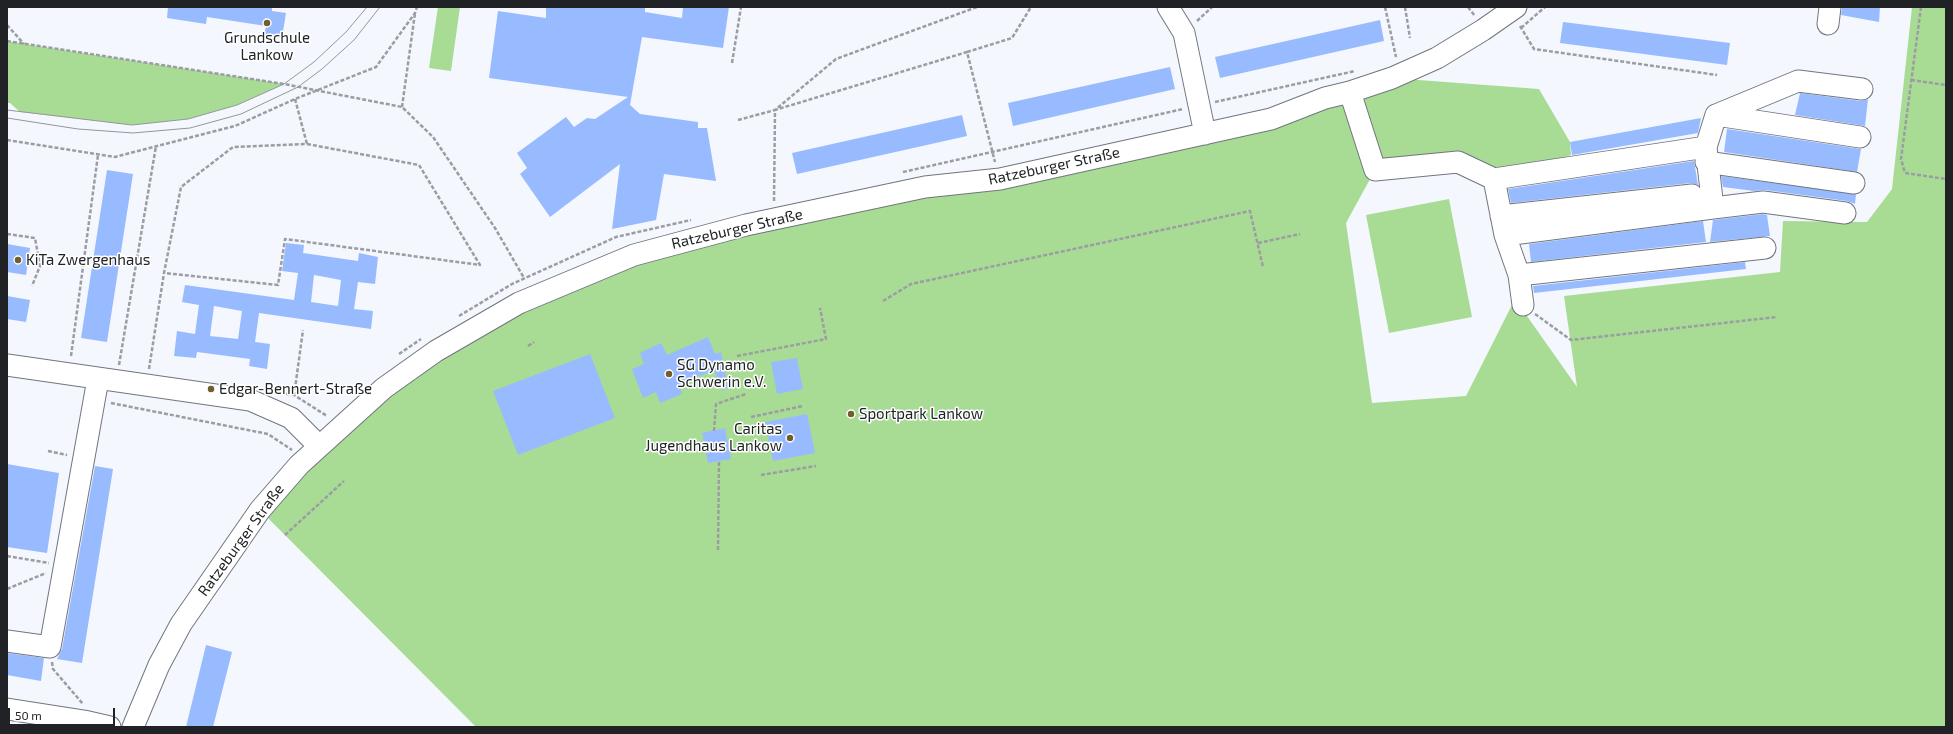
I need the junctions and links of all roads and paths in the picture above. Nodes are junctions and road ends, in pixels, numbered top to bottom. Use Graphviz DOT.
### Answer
graph roads {
  1 [pos="417,7"];
  2 [pos="741,7"];
  3 [pos="977,7"];
  4 [pos="1031,7"];
  5 [pos="1168,7"];
  6 [pos="1385,7"];
  7 [pos="1405,7"];
  8 [pos="1545,7"];
  9 [pos="1921,7"];
  10 [pos="416,13"];
  11 [pos="1516,16"];
  12 [pos="7,25"];
  13 [pos="1410,38"];
  14 [pos="7,41"];
  15 [pos="24,44"];
  16 [pos="968,52"];
  17 [pos="1397,61"];
  18 [pos="732,63"];
  19 [pos="1361,69"];
  20 [pos="1717,76"];
  21 [pos="1911,80"];
  22 [pos="1946,85"];
  23 [pos="1862,89"];
  24 [pos="316,91"];
  25 [pos="1350,92"];
  26 [pos="295,99"];
  27 [pos="1198,105"];
  28 [pos="402,107"];
  29 [pos="775,110"];
  30 [pos="1716,115"];
  31 [pos="738,120"];
  32 [pos="1205,134"];
  33 [pos="1860,137"];
  34 [pos="7,140"];
  35 [pos="307,144"];
  36 [pos="156,146"];
  37 [pos="993,152"];
  38 [pos="1706,154"];
  39 [pos="98,155"];
  40 [pos="902,172"];
  41 [pos="1000,179"];
  42 [pos="1494,179"];
  43 [pos="1946,179"];
  44 [pos="1854,183"];
  45 [pos="1692,195"];
  46 [pos="782,200"];
  47 [pos="774,201"];
  48 [pos="767,203"];
  49 [pos="1713,208"];
  50 [pos="1845,213"];
  51 [pos="692,220"];
  52 [pos="1503,225"];
  53 [pos="7,234"];
  54 [pos="1300,234"];
  55 [pos="1258,243"];
  56 [pos="1765,248"];
  57 [pos="1263,267"];
  58 [pos="164,273"];
  59 [pos="1519,275"];
  60 [pos="524,278"];
  61 [pos="32,286"];
  62 [pos="883,301"];
  63 [pos="1523,305"];
  64 [pos="820,308"];
  65 [pos="1777,317"];
  66 [pos="452,320"];
  67 [pos="303,330"];
  68 [pos="426,336"];
  69 [pos="534,342"];
  70 [pos="528,346"];
  71 [pos="737,356"];
  72 [pos="396,357"];
  73 [pos="7,365"];
  74 [pos="119,367"];
  75 [pos="68,374"];
  76 [pos="98,378"];
  77 [pos="147,385"];
  78 [pos="746,394"];
  79 [pos="94,400"];
  80 [pos="803,406"];
  81 [pos="751,417"];
  82 [pos="291,418"];
  83 [pos="330,418"];
  84 [pos="714,431"];
  85 [pos="313,440"];
  86 [pos="719,461"];
  87 [pos="816,466"];
  88 [pos="761,474"];
  89 [pos="344,481"];
  90 [pos="285,535"];
  91 [pos="718,550"];
  92 [pos="7,556"];
  93 [pos="65,566"];
  94 [pos="7,589"];
  95 [pos="7,641"];
  96 [pos="50,647"];
  97 [pos="7,709"];
  98 [pos="105,725"];
  99 [pos="133,727"];
  1 -- 10 [label="path"];
  2 -- 18 [label="path"];
  3 -- 29 [label="path"];
  4 -- 16 [label="path"];
  5 -- 27 [label="street"];
  6 -- 17 [label="path"];
  7 -- 13 [label="path"];
  8 -- 11 [label="path"];
  9 -- 21 [label="path"];
  10 -- 24 [label="path"];
  10 -- 28 [label="path"];
  11 -- 20 [label="path"];
  11 -- 25 [label="street, Ratzeburger Straße"];
  12 -- 15 [label="path"];
  14 -- 15 [label="path"];
  15 -- 24 [label="path"];
  16 -- 29 [label="path"];
  16 -- 37 [label="path"];
  19 -- 27 [label="path"];
  21 -- 22 [label="path"];
  21 -- 43 [label="path"];
  23 -- 30 [label="street"];
  24 -- 26 [label="path"];
  24 -- 28 [label="path"];
  25 -- 32 [label="street, Ratzeburger Straße"];
  25 -- 42 [label="street"];
  26 -- 35 [label="path"];
  26 -- 36 [label="path"];
  27 -- 32 [label="street"];
  27 -- 37 [label="path"];
  28 -- 60 [label="path"];
  29 -- 31 [label="path"];
  29 -- 47 [label="path"];
  30 -- 33 [label="street"];
  30 -- 38 [label="street"];
  32 -- 41 [label="street, Ratzeburger Straße"];
  34 -- 39 [label="path"];
  35 -- 58 [label="path"];
  35 -- 58 [label="path"];
  36 -- 39 [label="path"];
  36 -- 74 [label="path"];
  37 -- 40 [label="path"];
  37 -- 41 [label="path"];
  38 -- 42 [label="street"];
  38 -- 44 [label="street"];
  38 -- 49 [label="street"];
  39 -- 75 [label="path"];
  41 -- 85 [label="street, Ratzeburger Straße"];
  42 -- 52 [label="street"];
  45 -- 52 [label="street"];
  46 -- 47 [label="path"];
  47 -- 48 [label="path"];
  49 -- 50 [label="street"];
  49 -- 52 [label="street"];
  51 -- 60 [label="path"];
  52 -- 59 [label="street"];
  53 -- 61 [label="path"];
  54 -- 55 [label="path"];
  55 -- 57 [label="path"];
  55 -- 62 [label="path"];
  56 -- 59 [label="street"];
  58 -- 77 [label="path"];
  59 -- 63 [label="street"];
  60 -- 66 [label="path"];
  63 -- 65 [label="path"];
  64 -- 71 [label="path"];
  67 -- 82 [label="path"];
  68 -- 72 [label="path"];
  69 -- 70 [label="path"];
  73 -- 75 [label="street"];
  75 -- 76 [label="street"];
  76 -- 77 [label="street"];
  76 -- 79 [label="street"];
  77 -- 82 [label="street"];
  78 -- 84 [label="path"];
  79 -- 85 [label="path"];
  79 -- 93 [label="street"];
  80 -- 81 [label="path"];
  82 -- 85 [label="street"];
  83 -- 85 [label="path"];
  85 -- 99 [label="street, Ratzeburger Straße"];
  86 -- 91 [label="path"];
  87 -- 88 [label="path"];
  89 -- 90 [label="path"];
  92 -- 93 [label="path"];
  93 -- 94 [label="path"];
  93 -- 96 [label="street"];
  95 -- 96 [label="street"];
  96 -- 98 [label="path"];
  97 -- 98 [label="street"];
}
